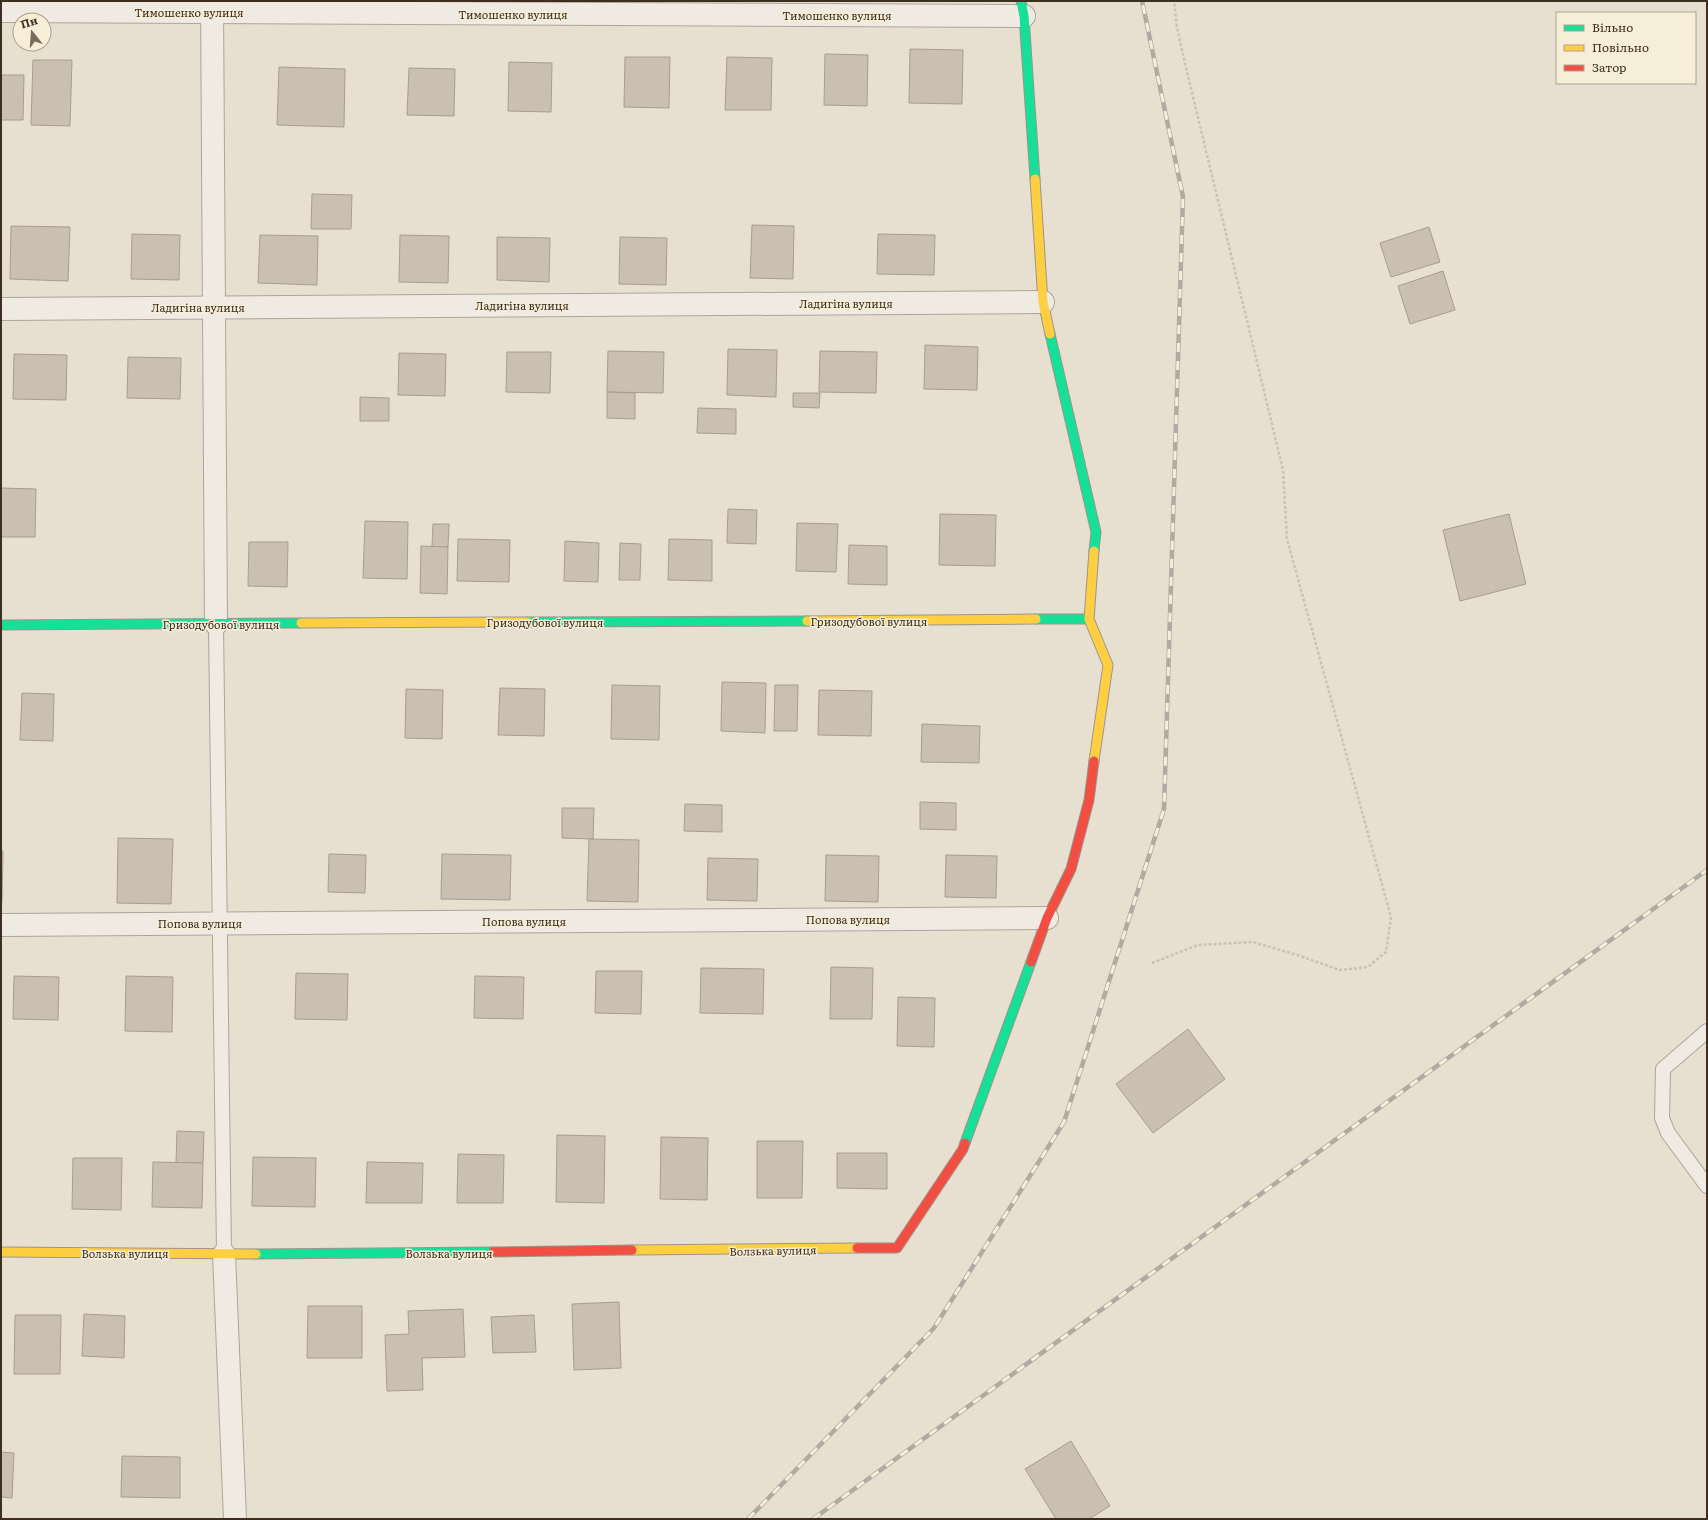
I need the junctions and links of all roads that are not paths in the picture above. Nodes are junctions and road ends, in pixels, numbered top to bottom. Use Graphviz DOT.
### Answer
graph roads {
  1 [pos="212,6"];
  2 [pos="1023,9"];
  3 [pos="1,11"];
  4 [pos="1043,302"];
  5 [pos="214,307"];
  6 [pos="1,309"];
  7 [pos="1089,619"];
  8 [pos="216,624"];
  9 [pos="1,625"];
  10 [pos="1047,918"];
  11 [pos="220,923"];
  12 [pos="1,925"];
  13 [pos="1707,1031"];
  14 [pos="1707,1186"];
  15 [pos="1,1252"];
  16 [pos="224,1254"];
  17 [pos="235,1519"];
  1 -- 2 [label="street, Тимошенко вулиця"];
  1 -- 3 [label="street, Тимошенко вулиця"];
  1 -- 5 [label="street"];
  2 -- 4 [label="street"];
  4 -- 5 [label="street, Ладигіна вулиця"];
  4 -- 7 [label="street"];
  5 -- 6 [label="street, Ладигіна вулиця"];
  5 -- 8 [label="street"];
  7 -- 8 [label="street, Гризодубової вулиця"];
  7 -- 10 [label="street"];
  8 -- 9 [label="street, Гризодубової вулиця"];
  8 -- 11 [label="lane"];
  10 -- 11 [label="street, Попова вулиця"];
  10 -- 16 [label="street, Волзька вулиця"];
  11 -- 12 [label="street, Попова вулиця"];
  11 -- 16 [label="lane"];
  13 -- 14 [label="lane"];
  15 -- 16 [label="street, Волзька вулиця"];
  16 -- 17 [label="street"];
}
